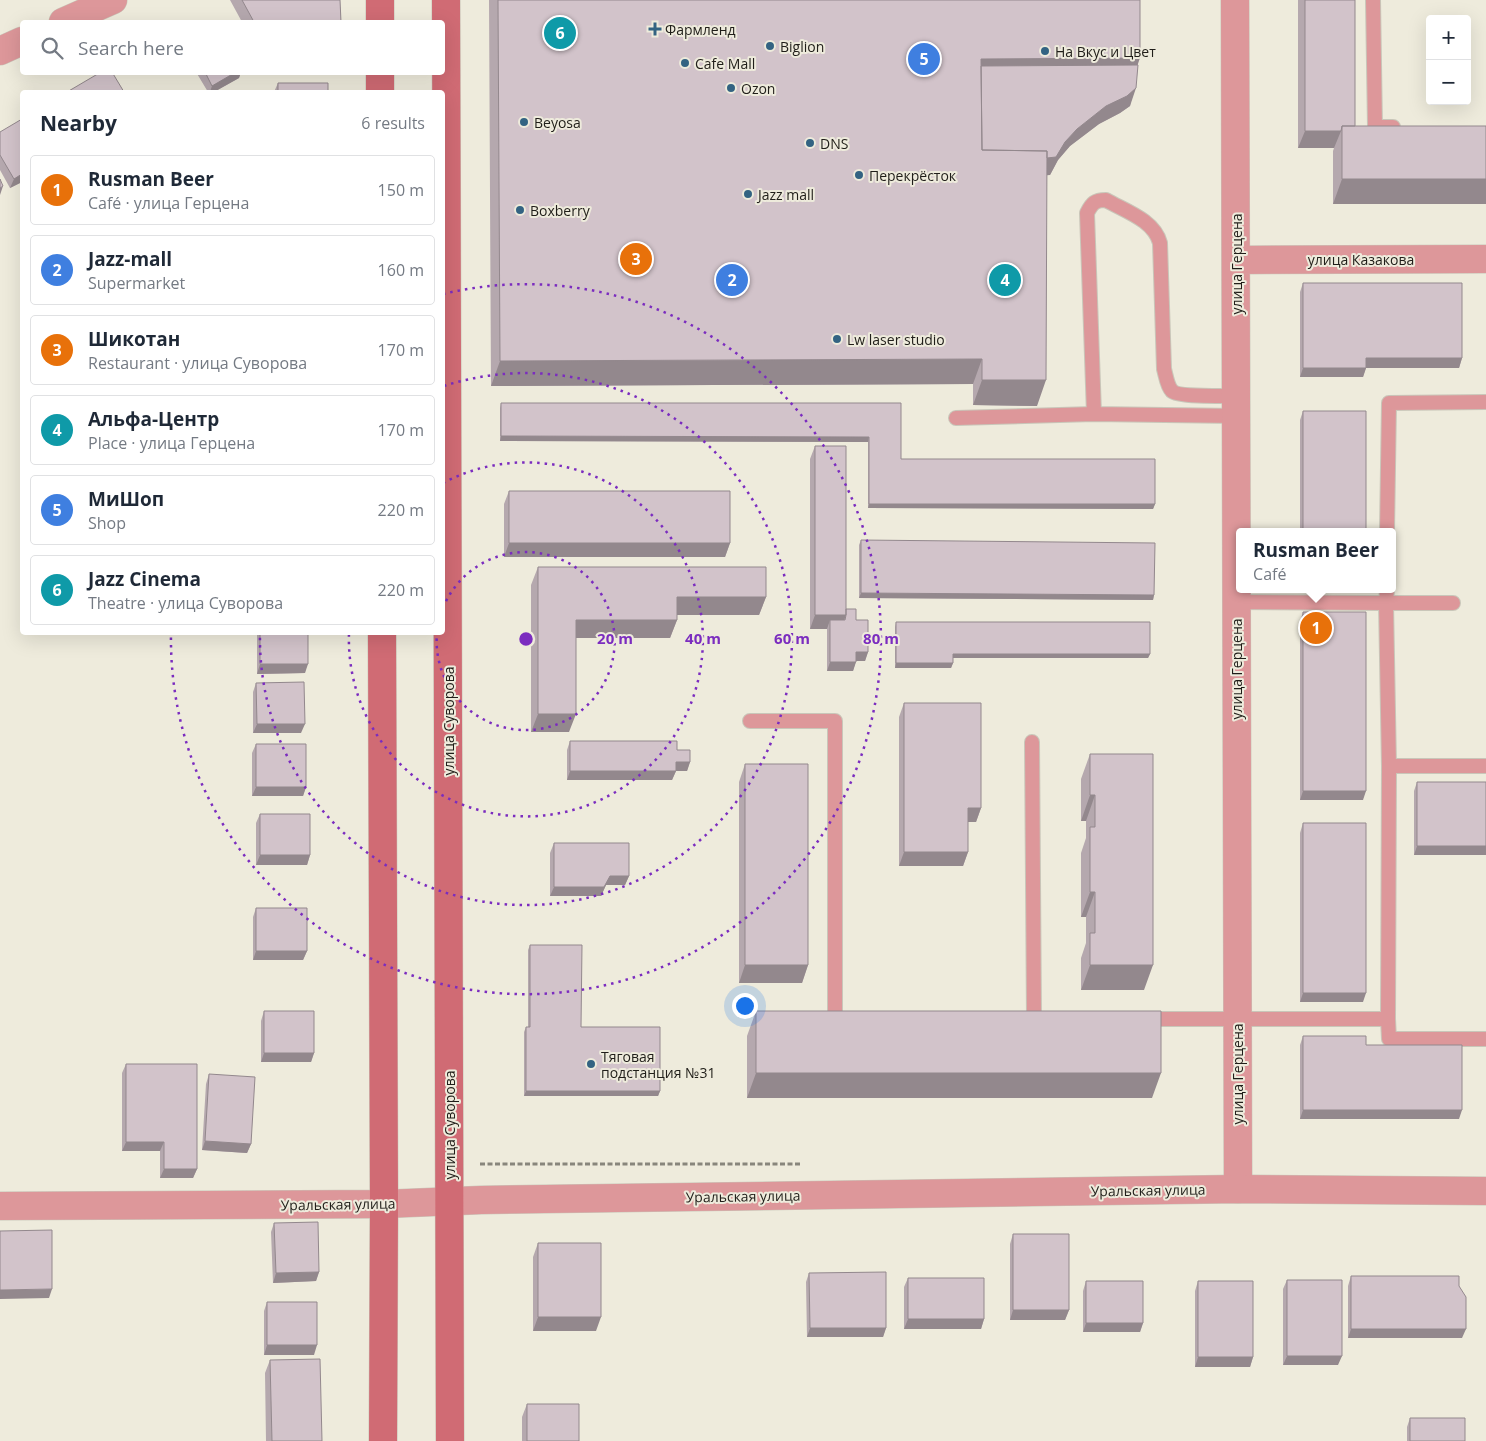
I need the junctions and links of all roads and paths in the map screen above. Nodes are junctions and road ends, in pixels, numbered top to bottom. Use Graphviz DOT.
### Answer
graph roads {
  1 [pos="113,0"];
  2 [pos="380,0"];
  3 [pos="446,0"];
  4 [pos="1235,0"];
  5 [pos="1373,0"];
  6 [pos="68,20"];
  7 [pos="380,20"];
  8 [pos="20,42"];
  9 [pos="0,51"];
  10 [pos="380,75"];
  11 [pos="380,90"];
  12 [pos="1402,127"];
  13 [pos="1486,259"];
  14 [pos="1236,260"];
  15 [pos="1172,391"];
  16 [pos="1486,402"];
  17 [pos="1236,406"];
  18 [pos="1094,414"];
  19 [pos="1168,415"];
  20 [pos="956,418"];
  21 [pos="1387,528"];
  22 [pos="1387,596"];
  23 [pos="1236,602"];
  24 [pos="1453,602"];
  25 [pos="382,635"];
  26 [pos="750,722"];
  27 [pos="1032,742"];
  28 [pos="1388,766"];
  29 [pos="1486,766"];
  30 [pos="835,1019"];
  31 [pos="1131,1019"];
  32 [pos="1237,1019"];
  33 [pos="1388,1019"];
  34 [pos="1034,1020"];
  35 [pos="1486,1039"];
  36 [pos="1238,1189"];
  37 [pos="1486,1191"];
  38 [pos="449,1201"];
  39 [pos="384,1204"];
  40 [pos="0,1206"];
  41 [pos="382,1441"];
  42 [pos="450,1441"];
  1 -- 6 [label="street"];
  2 -- 7 [label="main road"];
  3 -- 38 [label="main road, улица Суворова"];
  4 -- 14 [label="street, улица Герцена"];
  5 -- 12 [label="lane"];
  8 -- 9 [label="street"];
  10 -- 11 [label="main road"];
  13 -- 14 [label="street, улица Казакова"];
  14 -- 17 [label="street, улица Герцена"];
  15 -- 17 [label="lane"];
  15 -- 18 [label="lane"];
  15 -- 19 [label="lane"];
  16 -- 21 [label="lane"];
  17 -- 19 [label="lane"];
  17 -- 23 [label="street, улица Герцена"];
  18 -- 19 [label="lane"];
  18 -- 20 [label="lane"];
  22 -- 23 [label="lane"];
  22 -- 24 [label="lane"];
  22 -- 28 [label="lane"];
  23 -- 32 [label="street, улица Герцена"];
  25 -- 39 [label="main road"];
  26 -- 30 [label="lane"];
  27 -- 34 [label="lane"];
  28 -- 29 [label="lane"];
  28 -- 33 [label="lane"];
  31 -- 32 [label="lane"];
  32 -- 33 [label="lane"];
  32 -- 36 [label="street, улица Герцена"];
  33 -- 35 [label="lane"];
  36 -- 37 [label="street, Уральская улица"];
  36 -- 38 [label="street, Уральская улица"];
  38 -- 39 [label="street, Уральская улица"];
  38 -- 42 [label="main road, улица Суворова"];
  39 -- 40 [label="street, Уральская улица"];
  39 -- 41 [label="main road"];
}
